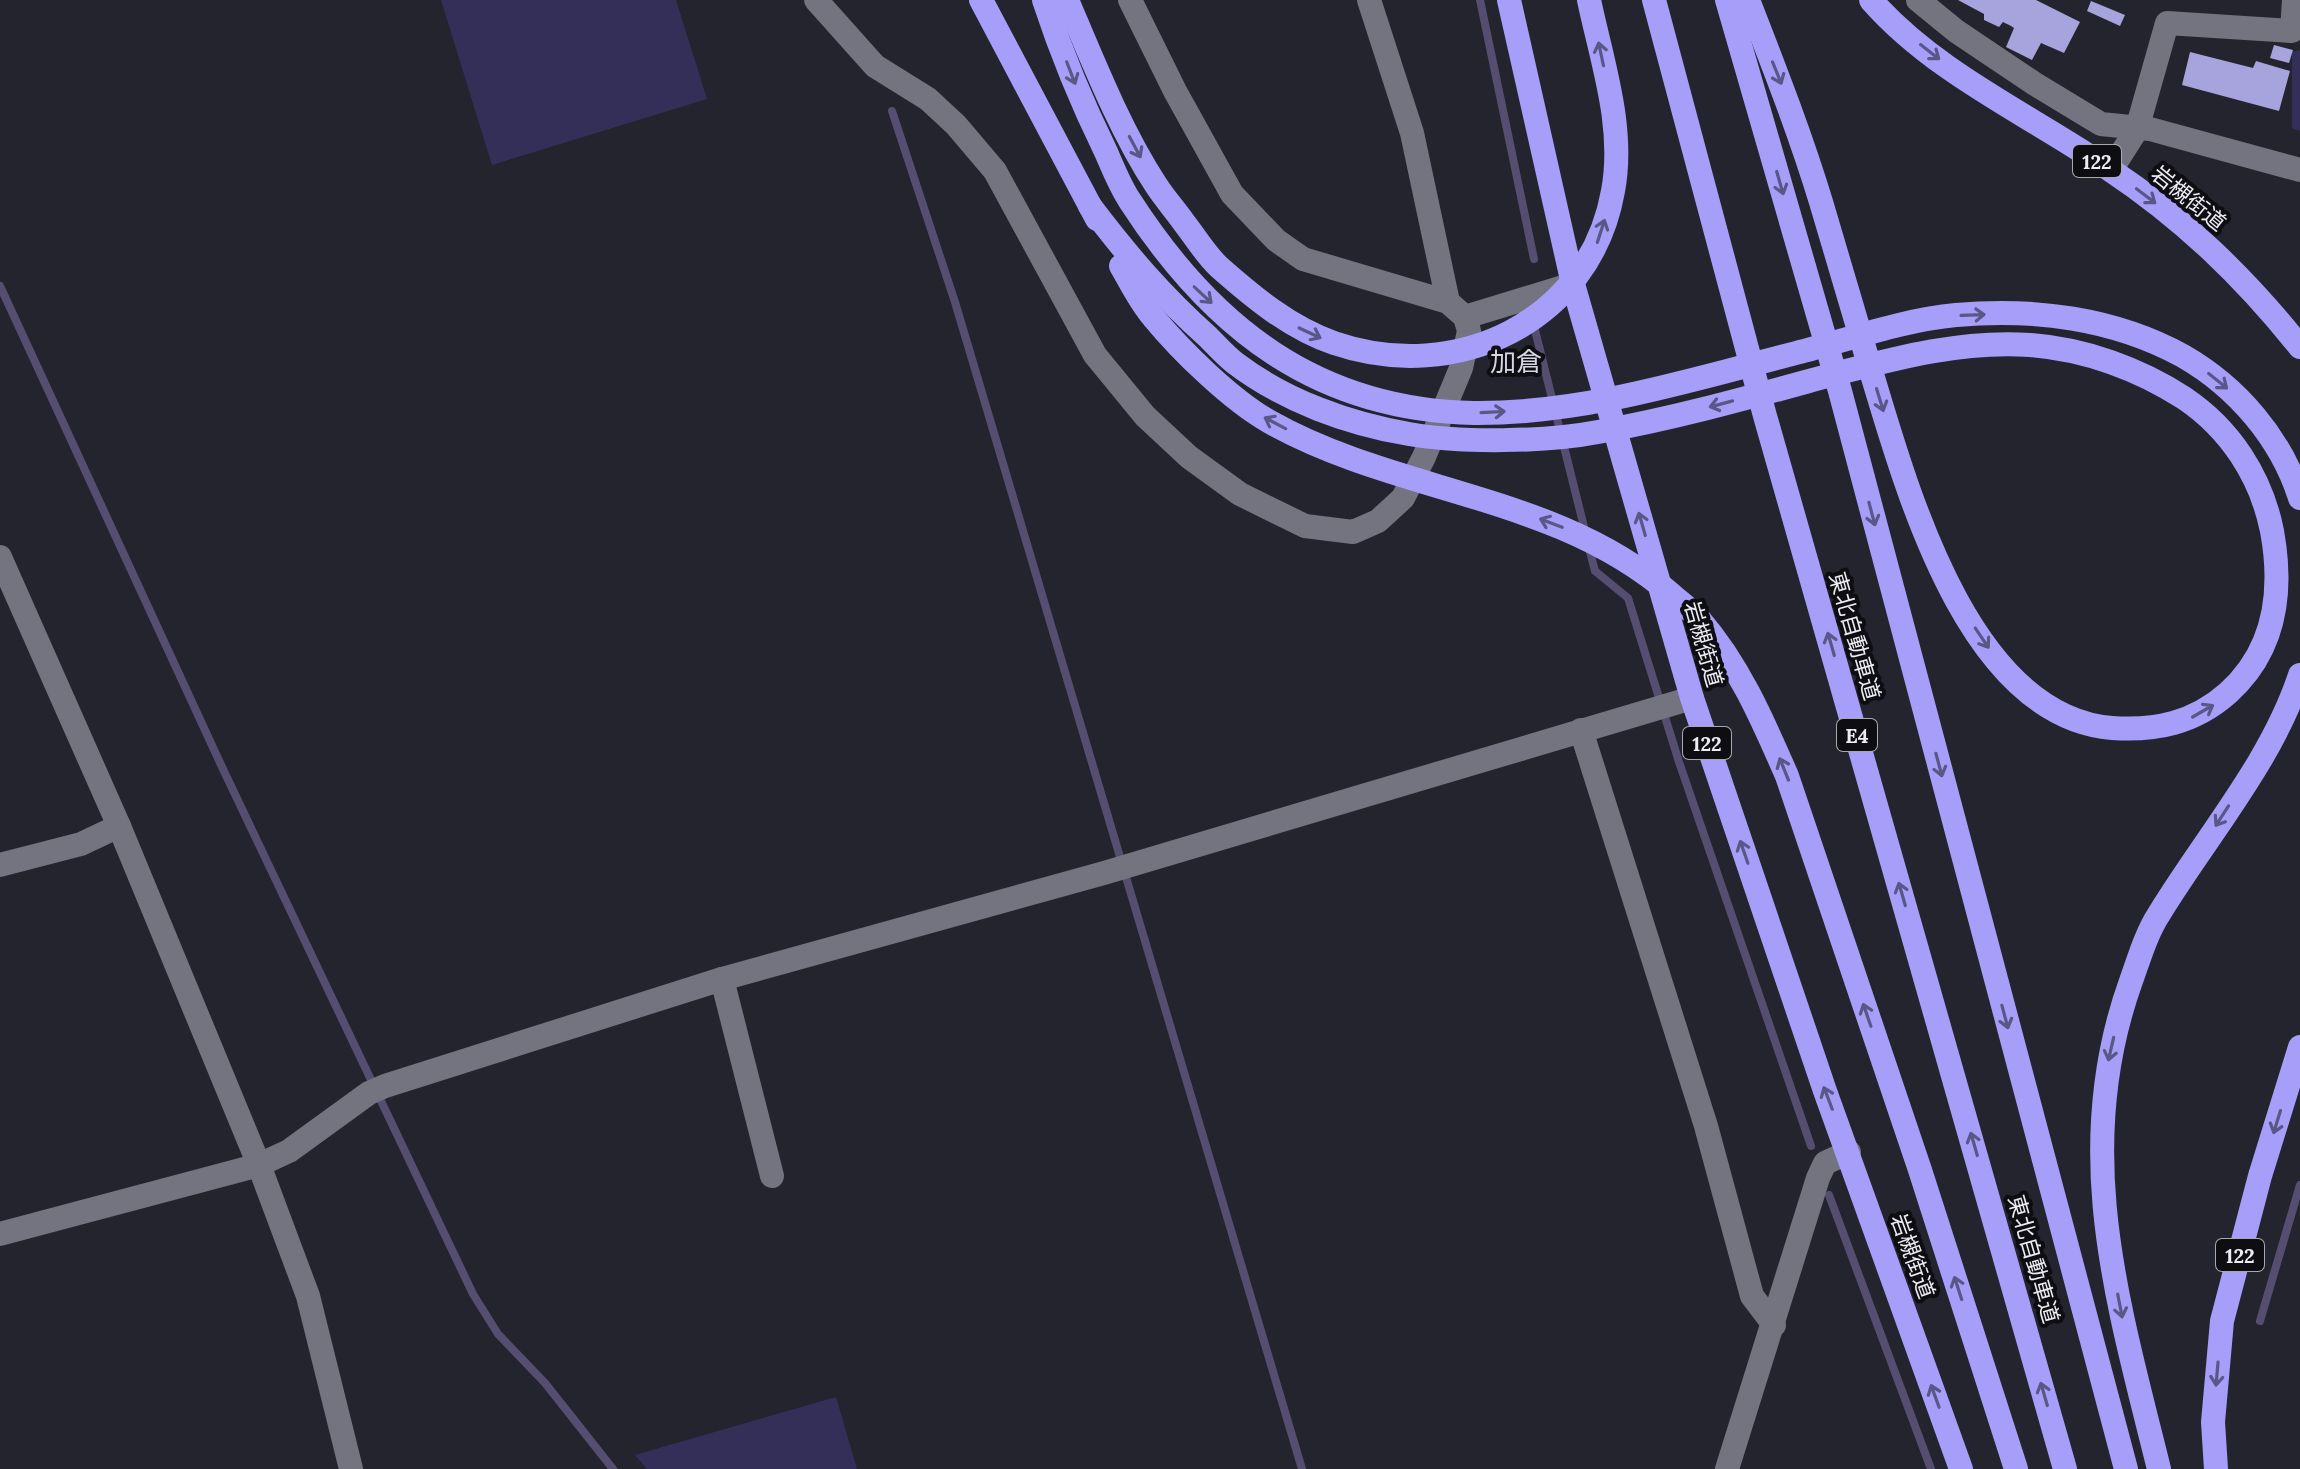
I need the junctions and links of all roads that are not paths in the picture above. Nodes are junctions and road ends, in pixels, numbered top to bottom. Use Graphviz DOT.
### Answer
graph roads {
  1 [pos="816,0"];
  2 [pos="981,0"];
  3 [pos="1044,0"];
  4 [pos="1067,0"];
  5 [pos="1130,0"];
  6 [pos="1369,0"];
  7 [pos="1509,0"];
  8 [pos="1589,0"];
  9 [pos="1654,0"];
  10 [pos="1727,0"];
  11 [pos="1748,0"];
  12 [pos="1871,0"];
  13 [pos="1918,0"];
  14 [pos="2294,0"];
  15 [pos="2137,129"];
  16 [pos="2111,170"];
  17 [pos="2300,170"];
  18 [pos="1090,206"];
  19 [pos="1573,284"];
  20 [pos="1456,310"];
  21 [pos="2300,347"];
  22 [pos="2300,498"];
  23 [pos="0,557"];
  24 [pos="2300,675"];
  25 [pos="1692,698"];
  26 [pos="1581,730"];
  27 [pos="119,826"];
  28 [pos="0,865"];
  29 [pos="722,979"];
  30 [pos="2300,1047"];
  31 [pos="1849,1152"];
  32 [pos="259,1165"];
  33 [pos="772,1176"];
  34 [pos="0,1234"];
  35 [pos="1774,1325"];
  36 [pos="351,1469"];
  37 [pos="1727,1469"];
  38 [pos="1961,1469"];
  39 [pos="2016,1469"];
  40 [pos="2065,1469"];
  41 [pos="2126,1469"];
  42 [pos="2159,1469"];
  43 [pos="2216,1469"];
  1 -- 20 [label="street"];
  2 -- 18 [label="highway"];
  3 -- 22 [label="highway, one-way"];
  4 -- 8 [label="highway, one-way"];
  5 -- 20 [label="street"];
  6 -- 20 [label="street"];
  7 -- 19 [label="highway, 岩槻街道 / 122"];
  40 -- 9 [label="highway, 東北自動車道 / E4, one-way"];
  10 -- 41 [label="highway, 東北自動車道, one-way"];
  11 -- 18 [label="highway, one-way"];
  12 -- 16 [label="highway, 岩槻街道 / 122, one-way"];
  13 -- 15 [label="street"];
  14 -- 15 [label="street"];
  15 -- 16 [label="street"];
  15 -- 17 [label="street"];
  16 -- 21 [label="highway, 岩槻街道 / 122, one-way"];
  39 -- 18 [label="highway, one-way"];
  19 -- 20 [label="street"];
  25 -- 19 [label="highway, 岩槻街道 / 122, one-way"];
  23 -- 27 [label="street"];
  24 -- 42 [label="highway, one-way"];
  25 -- 26 [label="street"];
  31 -- 25 [label="highway, 岩槻街道 / 122, one-way"];
  26 -- 29 [label="street"];
  26 -- 35 [label="street"];
  27 -- 28 [label="street"];
  27 -- 32 [label="street"];
  29 -- 32 [label="street"];
  29 -- 33 [label="street"];
  30 -- 43 [label="highway, 122, one-way"];
  31 -- 35 [label="street"];
  38 -- 31 [label="highway, 岩槻街道 / 122, one-way"];
  32 -- 34 [label="street"];
  32 -- 36 [label="street"];
  35 -- 37 [label="street"];
}
